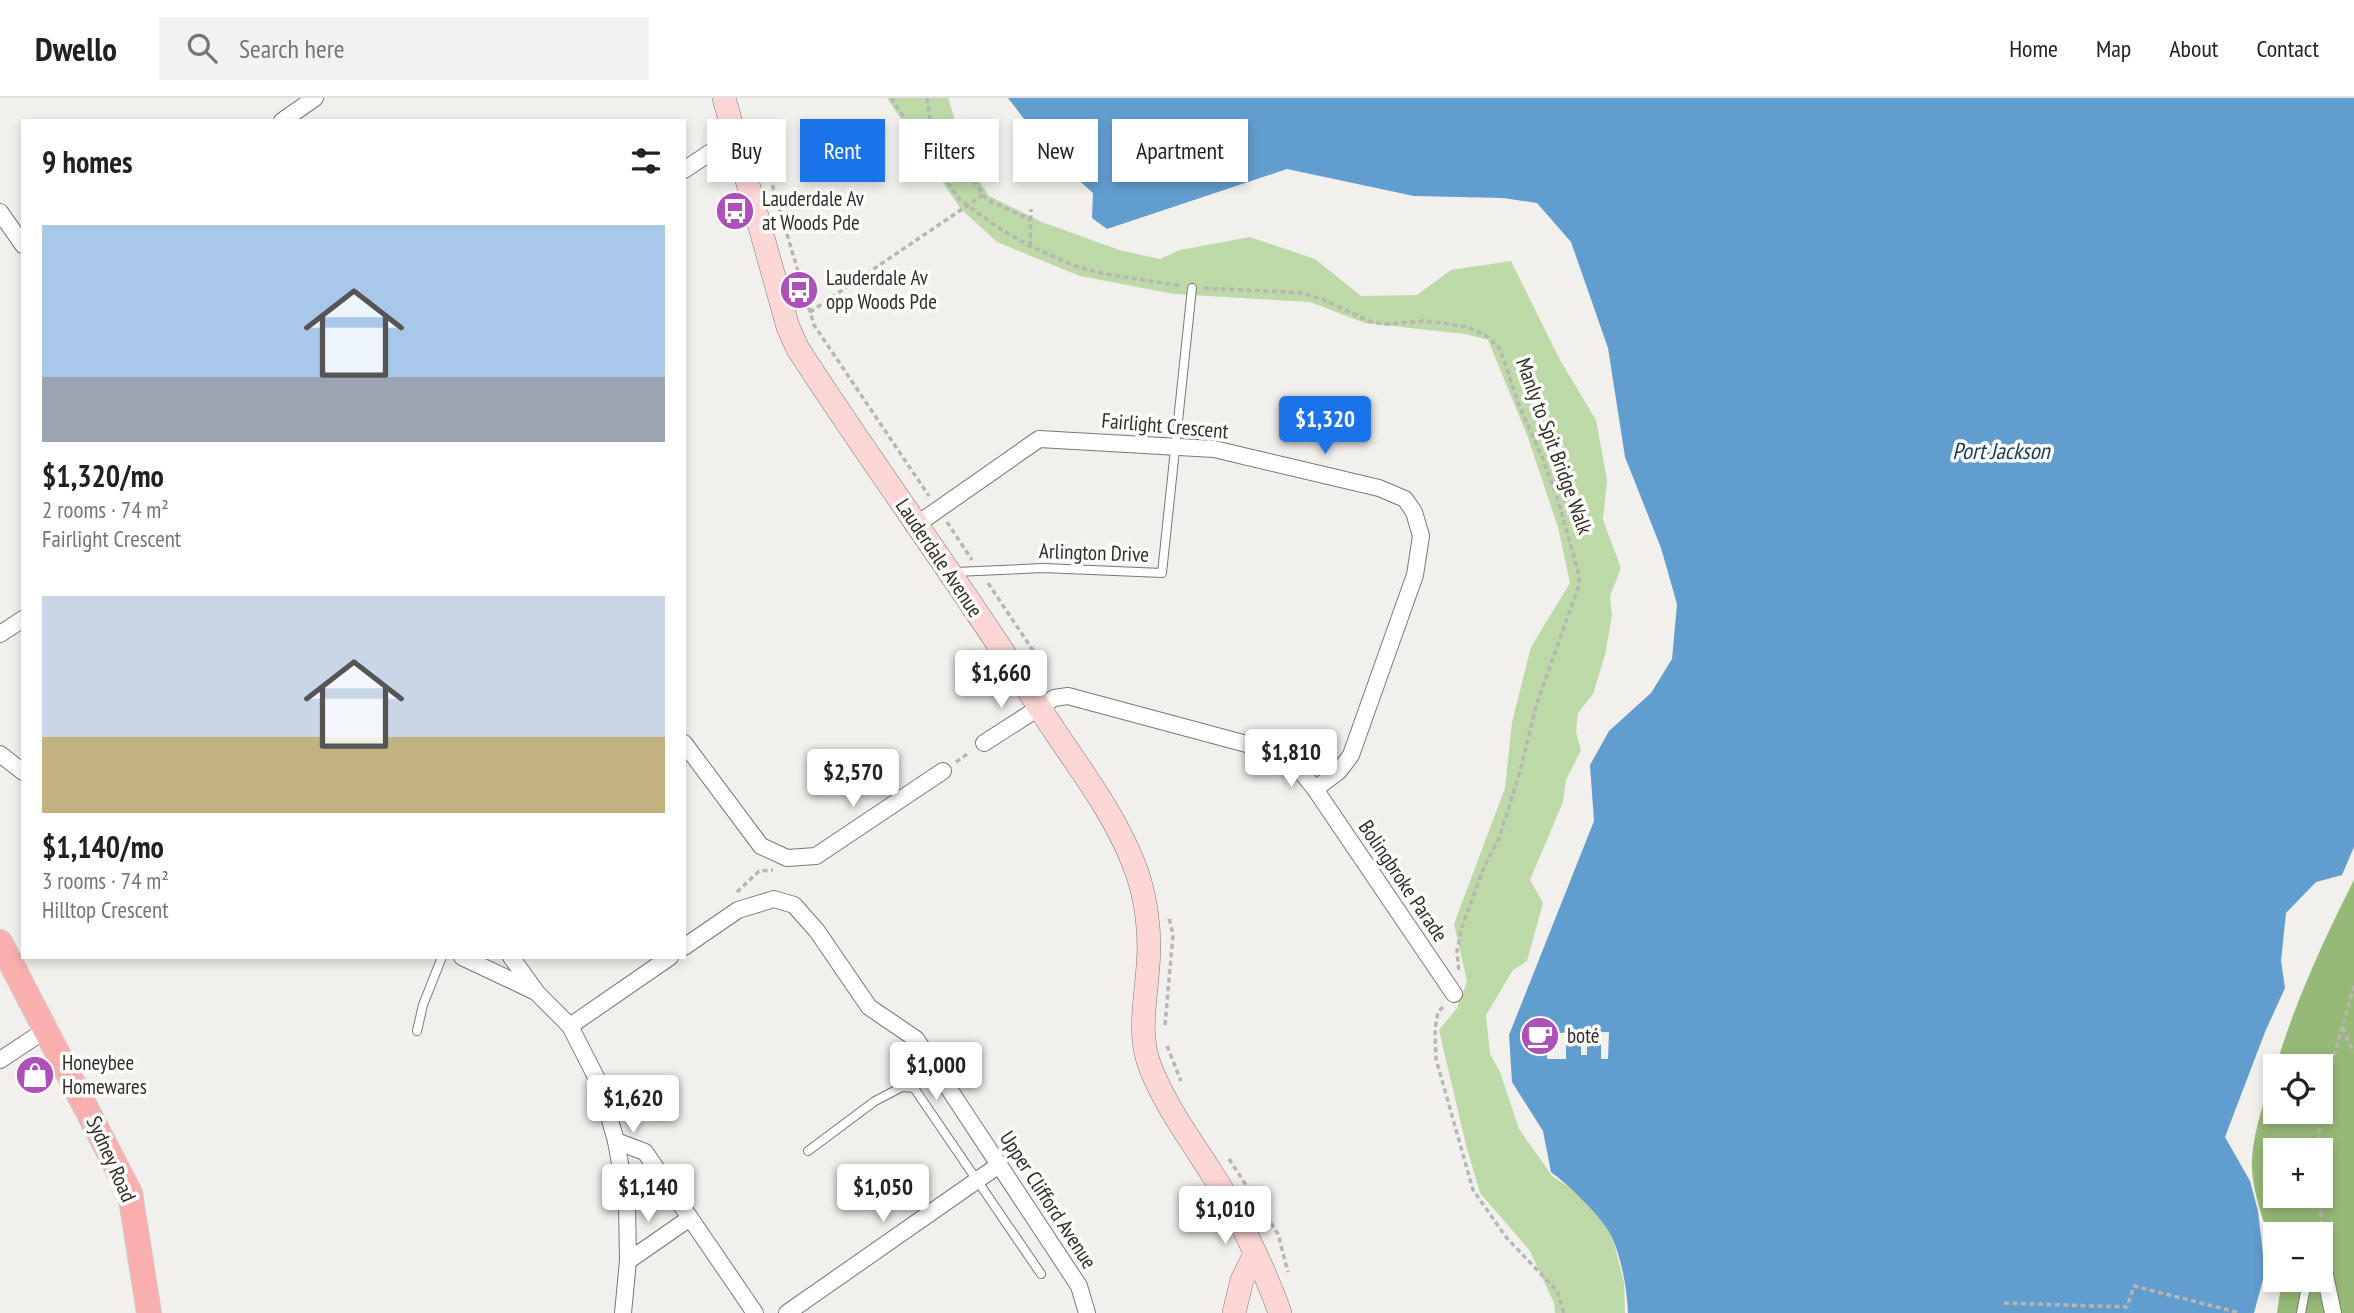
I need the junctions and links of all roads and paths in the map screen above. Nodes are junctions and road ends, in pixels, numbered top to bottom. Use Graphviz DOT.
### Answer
graph roads {
  1 [pos="315,98"];
  2 [pos="724,98"];
  3 [pos="891,98"];
  4 [pos="927,98"];
  5 [pos="752,117"];
  6 [pos="285,119"];
  7 [pos="730,119"];
  8 [pos="905,119"];
  9 [pos="930,119"];
  10 [pos="707,155"];
  11 [pos="686,169"];
  12 [pos="748,182"];
  13 [pos="948,182"];
  14 [pos="975,182"];
  15 [pos="983,195"];
  16 [pos="967,206"];
  17 [pos="1031,209"];
  18 [pos="0,212"];
  19 [pos="1031,220"];
  20 [pos="21,242"];
  21 [pos="1030,246"];
  22 [pos="1192,288"];
  23 [pos="811,312"];
  24 [pos="788,327"];
  25 [pos="1176,447"];
  26 [pos="922,486"];
  27 [pos="916,525"];
  28 [pos="953,531"];
  29 [pos="970,557"];
  30 [pos="948,573"];
  31 [pos="985,579"];
  32 [pos="21,620"];
  33 [pos="0,634"];
  34 [pos="1043,669"];
  35 [pos="1039,707"];
  36 [pos="984,743"];
  37 [pos="686,746"];
  38 [pos="0,754"];
  39 [pos="21,770"];
  40 [pos="943,771"];
  41 [pos="1315,789"];
  42 [pos="803,857"];
  43 [pos="734,896"];
  44 [pos="1168,909"];
  45 [pos="0,942"];
  46 [pos="686,946"];
  47 [pos="441,959"];
  48 [pos="465,959"];
  49 [pos="512,959"];
  50 [pos="667,959"];
  51 [pos="2354,986"];
  52 [pos="536,992"];
  53 [pos="1454,994"];
  54 [pos="570,1026"];
  55 [pos="2342,1027"];
  56 [pos="47,1029"];
  57 [pos="417,1031"];
  58 [pos="1164,1034"];
  59 [pos="1165,1042"];
  60 [pos="2353,1052"];
  61 [pos="2333,1059"];
  62 [pos="0,1060"];
  63 [pos="1184,1090"];
  64 [pos="616,1141"];
  65 [pos="808,1151"];
  66 [pos="1228,1158"];
  67 [pos="999,1165"];
  68 [pos="977,1180"];
  69 [pos="690,1218"];
  70 [pos="1254,1256"];
  71 [pos="628,1261"];
  72 [pos="1041,1274"];
  73 [pos="1290,1279"];
  74 [pos="2305,1292"];
  75 [pos="2325,1292"];
  76 [pos="2004,1303"];
  77 [pos="149,1313"];
  78 [pos="623,1313"];
  79 [pos="755,1313"];
  80 [pos="787,1313"];
  81 [pos="1087,1313"];
  82 [pos="1234,1313"];
  83 [pos="1280,1313"];
  84 [pos="1564,1313"];
  85 [pos="2241,1313"];
  86 [pos="2301,1313"];
  87 [pos="2333,1313"];
  1 -- 6 [label="street"];
  2 -- 7 [label="main road, Lauderdale Avenue"];
  3 -- 8 [label="path, Manly to Spit Bridge Walk"];
  4 -- 9 [label="path"];
  5 -- 23 [label="path"];
  10 -- 11 [label="street"];
  12 -- 24 [label="main road, Lauderdale Avenue"];
  13 -- 16 [label="path, Manly to Spit Bridge Walk"];
  14 -- 15 [label="path"];
  15 -- 16 [label="path"];
  15 -- 19 [label="path"];
  16 -- 21 [label="path, Manly to Spit Bridge Walk"];
  16 -- 23 [label="path"];
  17 -- 19 [label="path"];
  18 -- 20 [label="street"];
  19 -- 21 [label="path"];
  21 -- 22 [label="path, Manly to Spit Bridge Walk"];
  22 -- 25 [label="lane, Arlington Drive"];
  22 -- 53 [label="path, Manly to Spit Bridge Walk"];
  23 -- 24 [label="path"];
  23 -- 26 [label="path"];
  24 -- 27 [label="main road, Lauderdale Avenue"];
  25 -- 27 [label="street, Fairlight Crescent"];
  25 -- 30 [label="lane, Arlington Drive"];
  25 -- 41 [label="street, Fairlight Crescent"];
  27 -- 30 [label="main road, Lauderdale Avenue"];
  28 -- 29 [label="path"];
  30 -- 35 [label="main road, Lauderdale Avenue"];
  31 -- 34 [label="path"];
  32 -- 33 [label="street"];
  35 -- 36 [label="street, Bolingbroke Parade"];
  35 -- 41 [label="street, Bolingbroke Parade"];
  35 -- 70 [label="main road, Lauderdale Avenue"];
  36 -- 40 [label="path"];
  37 -- 42 [label="street"];
  38 -- 39 [label="street"];
  40 -- 42 [label="street"];
  41 -- 53 [label="street, Bolingbroke Parade"];
  42 -- 43 [label="path"];
  44 -- 58 [label="path"];
  45 -- 56 [label="main road, Sydney Road"];
  46 -- 67 [label="street, Upper Clifford Avenue"];
  47 -- 57 [label="lane"];
  48 -- 52 [label="street"];
  49 -- 52 [label="street"];
  50 -- 54 [label="street"];
  51 -- 55 [label="path"];
  52 -- 54 [label="street"];
  53 -- 84 [label="path, Manly to Spit Bridge Walk"];
  54 -- 64 [label="street"];
  55 -- 60 [label="path"];
  55 -- 61 [label="path"];
  56 -- 62 [label="street"];
  56 -- 77 [label="main road, Sydney Road"];
  59 -- 63 [label="path"];
  64 -- 69 [label="street"];
  64 -- 71 [label="street"];
  65 -- 68 [label="lane"];
  66 -- 73 [label="path"];
  67 -- 68 [label="street"];
  67 -- 81 [label="street, Upper Clifford Avenue"];
  68 -- 72 [label="lane"];
  68 -- 80 [label="street"];
  69 -- 71 [label="street"];
  69 -- 79 [label="street"];
  70 -- 82 [label="main road"];
  70 -- 83 [label="main road, Lauderdale Avenue"];
  71 -- 78 [label="street"];
  74 -- 86 [label="lane"];
  75 -- 87 [label="street"];
  76 -- 85 [label="path"];
}
